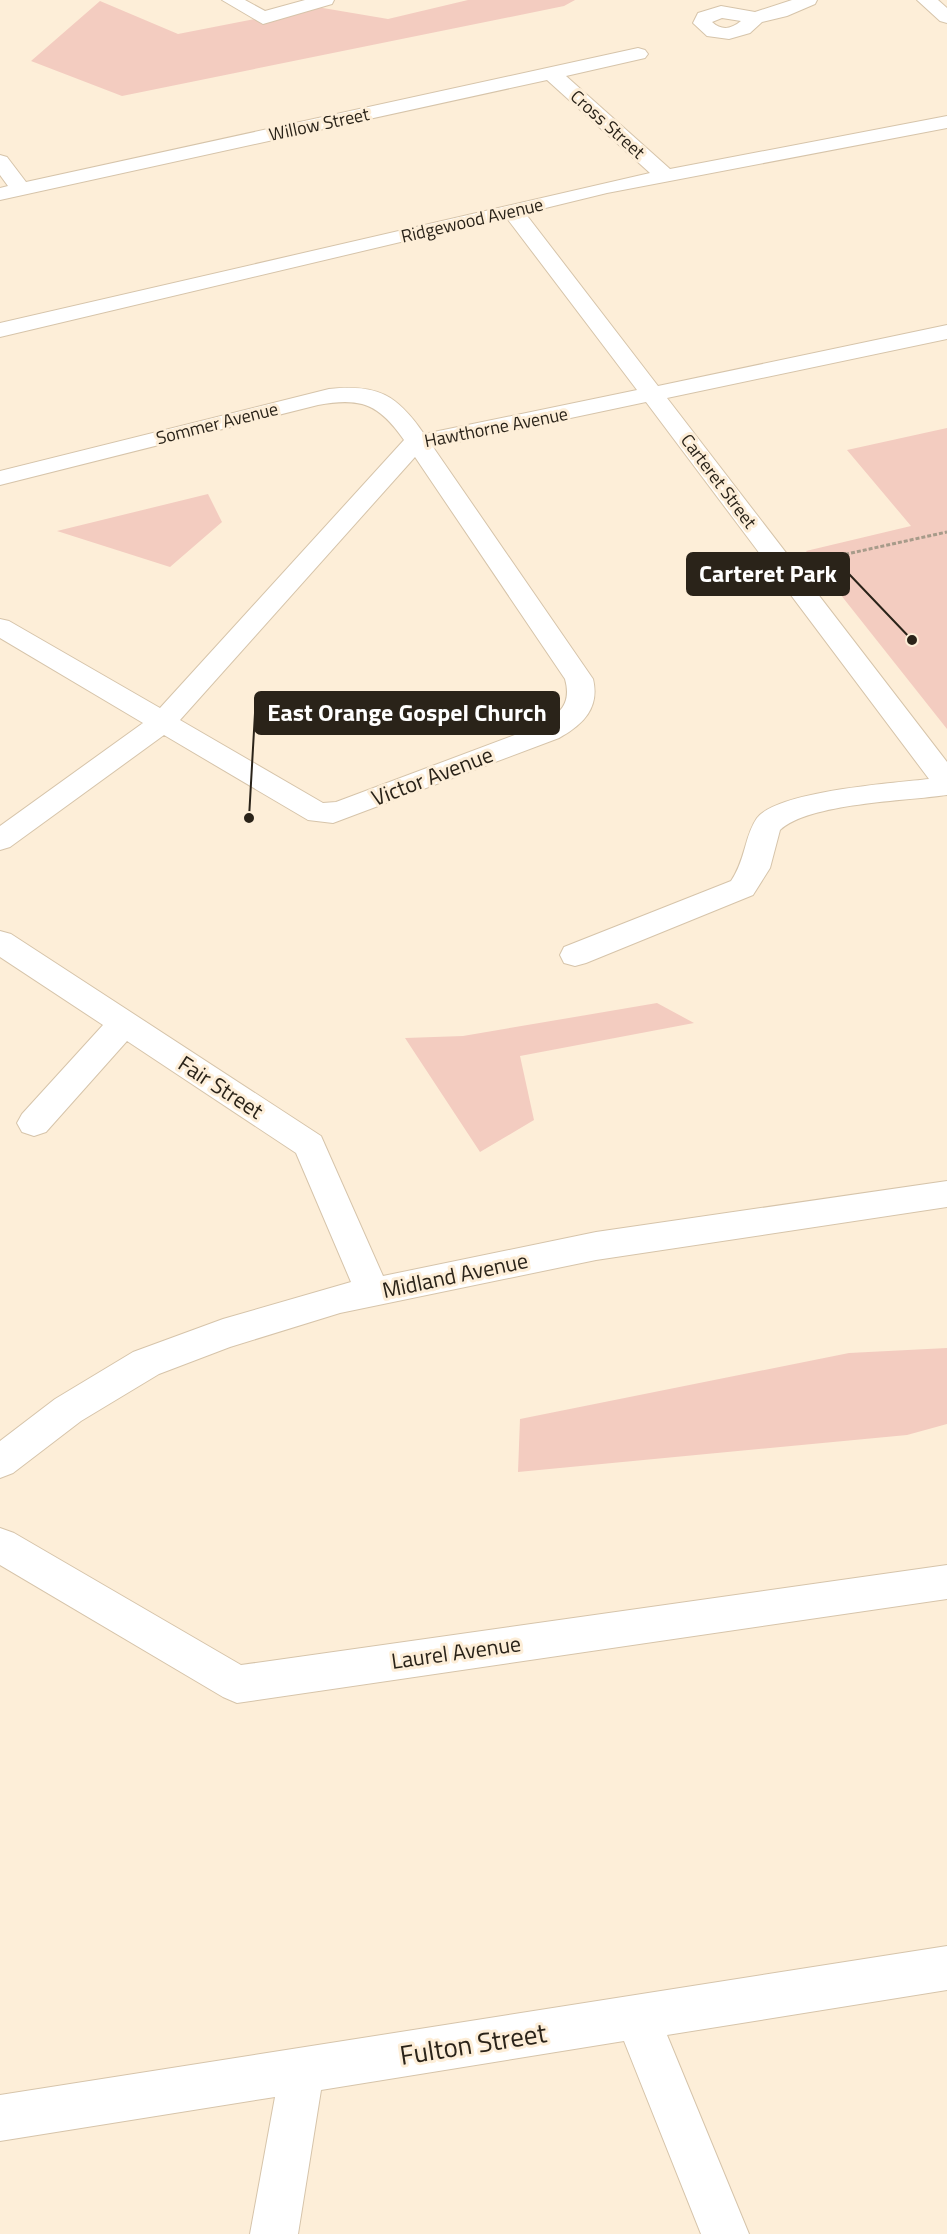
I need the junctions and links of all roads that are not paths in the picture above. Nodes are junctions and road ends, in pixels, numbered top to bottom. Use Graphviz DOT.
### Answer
graph roads {
  1 [pos="231,0"];
  2 [pos="325,0"];
  3 [pos="808,0"];
  4 [pos="926,0"];
  5 [pos="947,17"];
  6 [pos="755,18"];
  7 [pos="638,54"];
  8 [pos="551,73"];
  9 [pos="947,122"];
  10 [pos="0,160"];
  11 [pos="665,175"];
  12 [pos="10,192"];
  13 [pos="512,210"];
  14 [pos="0,330"];
  15 [pos="947,332"];
  16 [pos="654,395"];
  17 [pos="418,442"];
  18 [pos="0,478"];
  19 [pos="0,627"];
  20 [pos="162,723"];
  21 [pos="947,784"];
  22 [pos="0,840"];
  23 [pos="0,942"];
  24 [pos="574,955"];
  25 [pos="124,1023"];
  26 [pos="34,1123"];
  27 [pos="947,1194"];
  28 [pos="373,1292"];
  29 [pos="0,1462"];
  30 [pos="0,1545"];
  31 [pos="947,1582"];
  32 [pos="947,1968"];
  33 [pos="637,2017"];
  34 [pos="302,2070"];
  35 [pos="0,2118"];
  36 [pos="274,2234"];
  37 [pos="725,2234"];
  1 -- 2 [label="street"];
  3 -- 6 [label="street"];
  4 -- 5 [label="street"];
  7 -- 8 [label="street, Willow Street"];
  8 -- 11 [label="street, Cross Street"];
  8 -- 12 [label="street, Willow Street"];
  9 -- 11 [label="street, Ridgewood Avenue"];
  10 -- 12 [label="street"];
  11 -- 13 [label="street, Ridgewood Avenue"];
  13 -- 14 [label="street, Ridgewood Avenue"];
  13 -- 16 [label="street, Carteret Street"];
  15 -- 16 [label="street, Hawthorne Avenue"];
  16 -- 17 [label="street, Hawthorne Avenue"];
  16 -- 21 [label="street, Carteret Street"];
  17 -- 18 [label="street, Sommer Avenue"];
  17 -- 20 [label="street, Hawthorne Avenue"];
  17 -- 20 [label="street, Victor Avenue"];
  19 -- 20 [label="street, Victor Avenue"];
  20 -- 22 [label="street, Hawthorne Avenue"];
  21 -- 24 [label="street"];
  23 -- 25 [label="street, Fair Street"];
  25 -- 26 [label="street"];
  25 -- 28 [label="street, Fair Street"];
  27 -- 28 [label="street, Midland Avenue"];
  28 -- 29 [label="street, Midland Avenue"];
  30 -- 31 [label="street, Laurel Avenue"];
  32 -- 33 [label="street, Fulton Street"];
  33 -- 34 [label="street, Fulton Street"];
  33 -- 37 [label="street"];
  34 -- 35 [label="street, Fulton Street"];
  34 -- 36 [label="street"];
}
